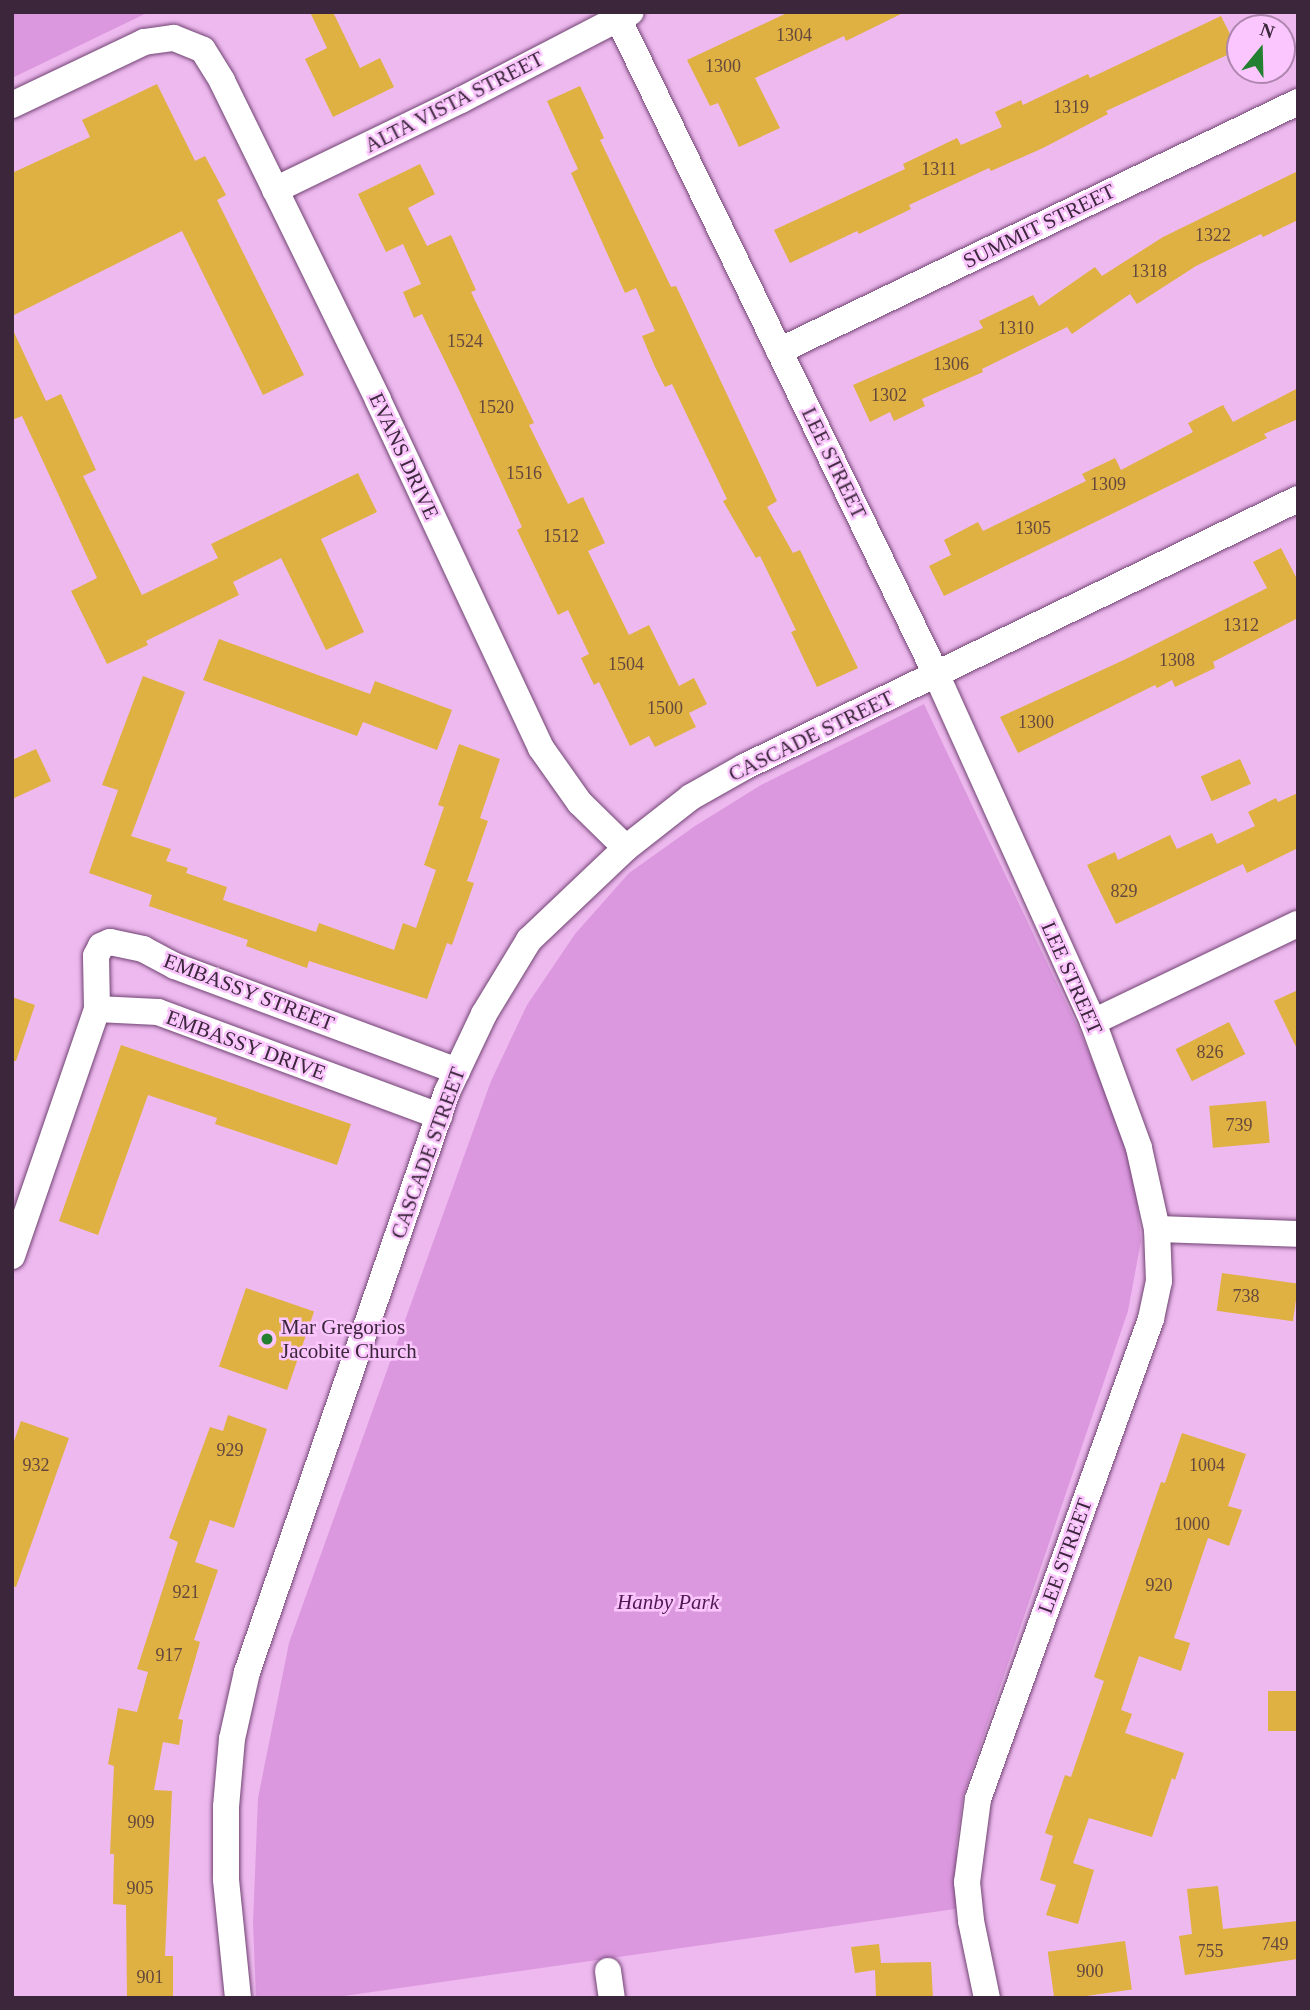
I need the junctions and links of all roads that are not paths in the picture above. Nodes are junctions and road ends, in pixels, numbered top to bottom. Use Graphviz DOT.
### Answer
graph roads {
  1 [pos="622,14"];
  2 [pos="1298,102"];
  3 [pos="12,105"];
  4 [pos="275,190"];
  5 [pos="779,351"];
  6 [pos="1298,499"];
  7 [pos="937,676"];
  8 [pos="626,848"];
  9 [pos="1298,924"];
  10 [pos="97,1009"];
  11 [pos="1093,1022"];
  12 [pos="457,1071"];
  13 [pos="439,1116"];
  14 [pos="1157,1229"];
  15 [pos="1298,1234"];
  16 [pos="12,1256"];
  17 [pos="608,1971"];
  18 [pos="238,1998"];
  19 [pos="612,1998"];
  20 [pos="987,1998"];
  1 -- 4 [label="street, ALTA VISTA STREET"];
  1 -- 5 [label="street, LEE STREET"];
  2 -- 5 [label="street, SUMMIT STREET"];
  3 -- 4 [label="street, EVANS DRIVE"];
  4 -- 8 [label="street, EVANS DRIVE"];
  5 -- 7 [label="street, LEE STREET"];
  6 -- 7 [label="street, CASCADE STREET"];
  7 -- 8 [label="street, CASCADE STREET"];
  7 -- 11 [label="street, LEE STREET"];
  8 -- 12 [label="street, CASCADE STREET"];
  9 -- 11 [label="street"];
  10 -- 12 [label="street, EMBASSY STREET"];
  10 -- 13 [label="street, EMBASSY DRIVE"];
  10 -- 16 [label="street"];
  11 -- 14 [label="street, LEE STREET"];
  12 -- 13 [label="street, CASCADE STREET"];
  13 -- 18 [label="street, CASCADE STREET"];
  14 -- 15 [label="street"];
  14 -- 20 [label="street, LEE STREET"];
  17 -- 19 [label="street"];
}
